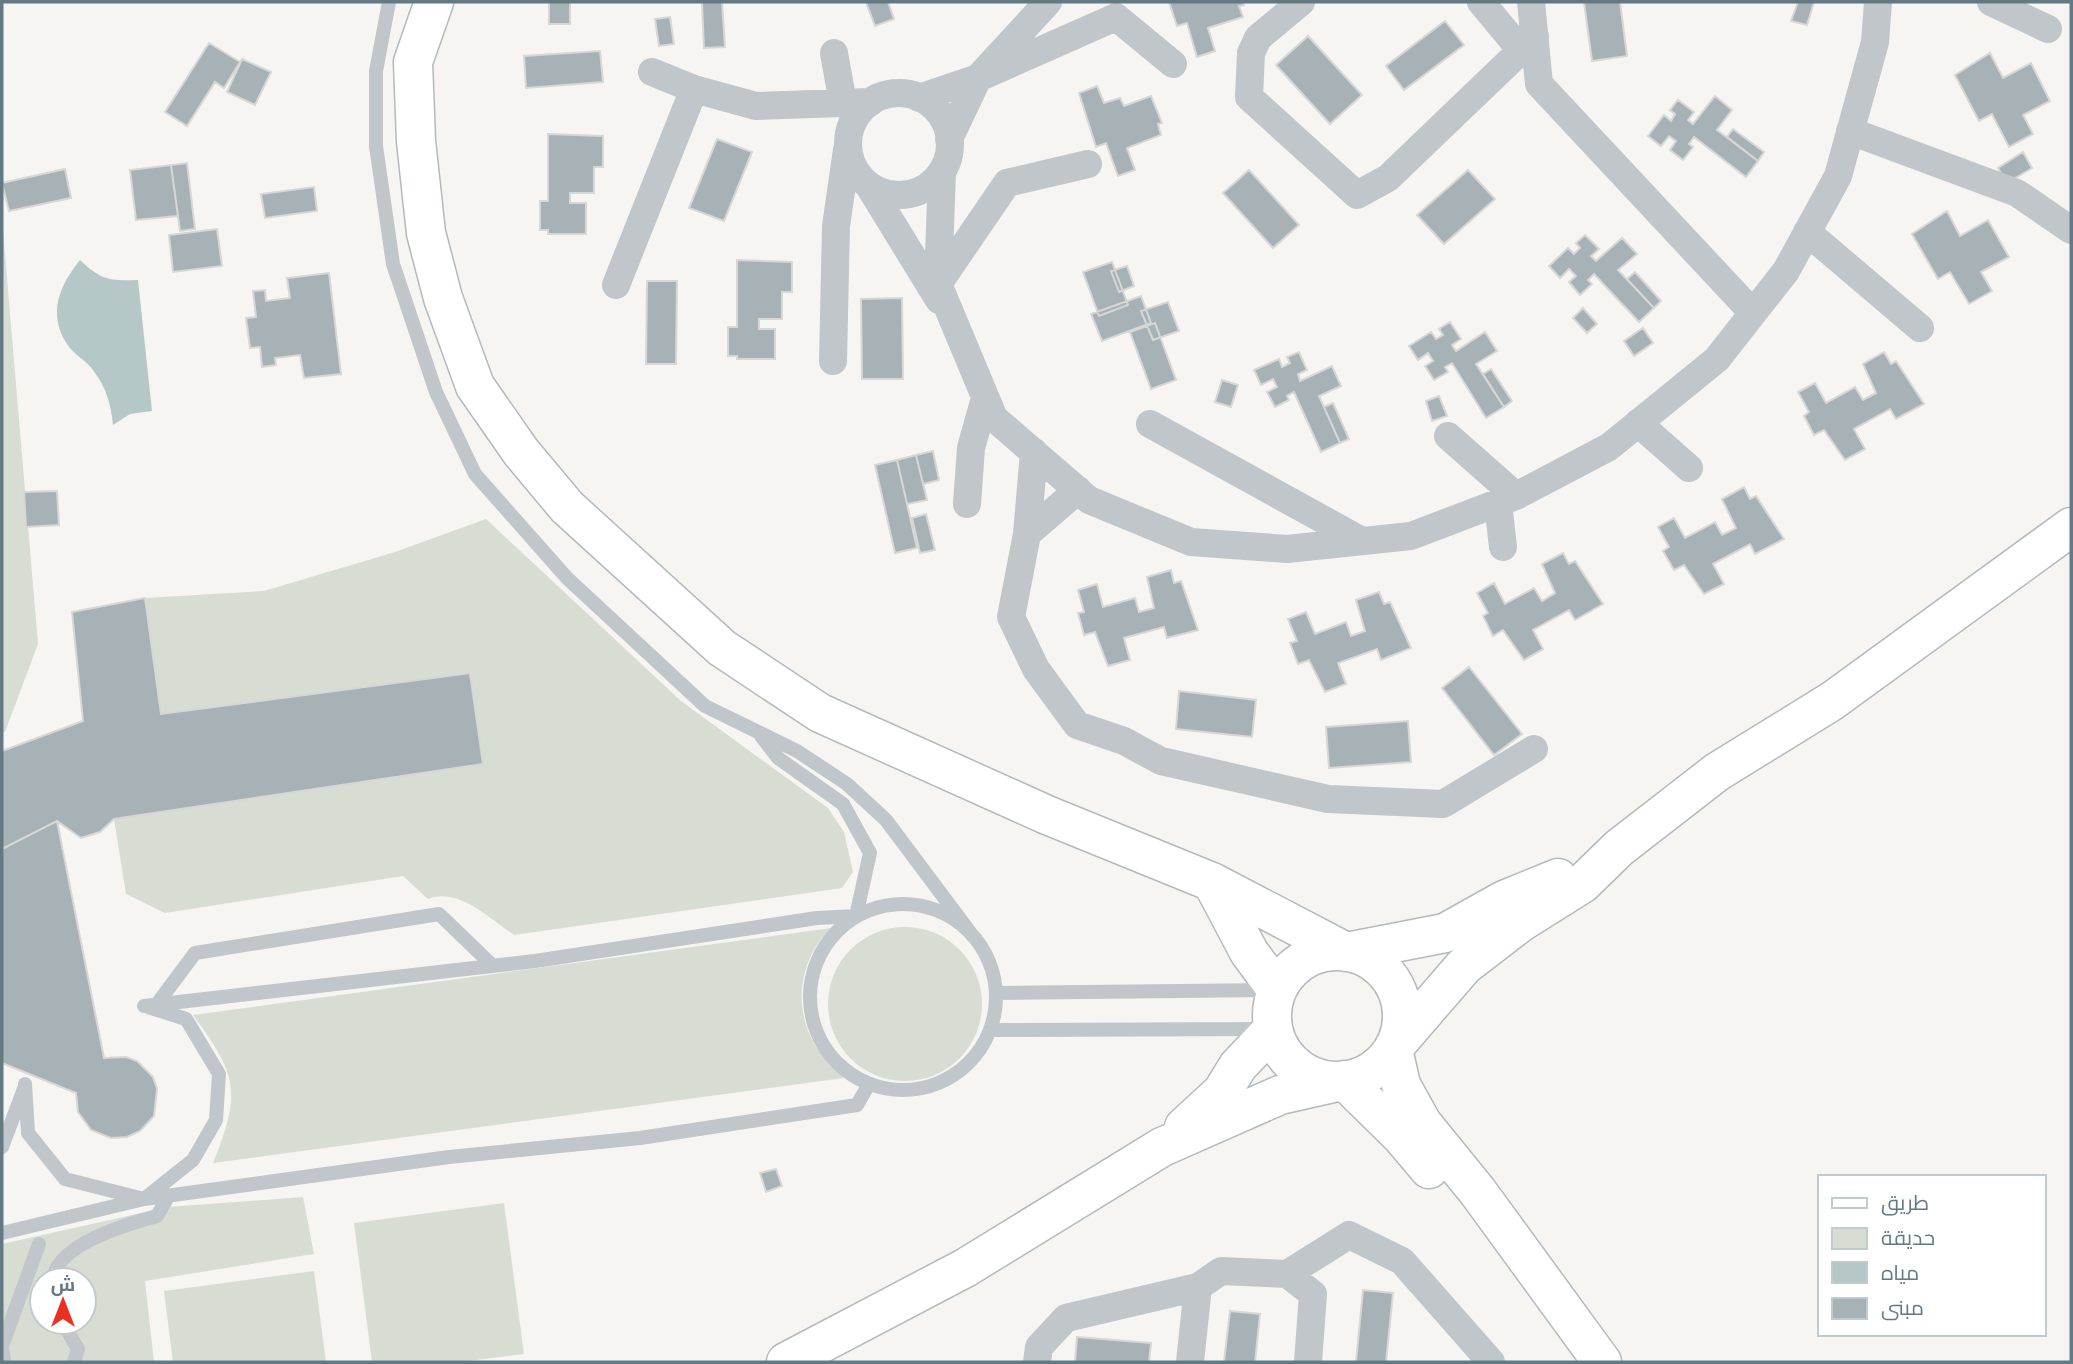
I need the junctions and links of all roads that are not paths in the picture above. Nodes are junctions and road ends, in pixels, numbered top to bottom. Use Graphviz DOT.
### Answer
graph roads {
  1 [pos="388,2"];
  2 [pos="434,2"];
  3 [pos="1048,2"];
  4 [pos="1301,2"];
  5 [pos="1481,2"];
  6 [pos="1531,2"];
  7 [pos="1878,2"];
  8 [pos="1991,2"];
  9 [pos="2048,29"];
  10 [pos="1528,43"];
  11 [pos="834,53"];
  12 [pos="1172,64"];
  13 [pos="652,72"];
  14 [pos="978,78"];
  15 [pos="694,89"];
  16 [pos="919,98"];
  17 [pos="871,102"];
  18 [pos="842,103"];
  19 [pos="1850,131"];
  20 [pos="949,139"];
  21 [pos="848,143"];
  22 [pos="1088,164"];
  23 [pos="942,172"];
  24 [pos="869,186"];
  25 [pos="2071,230"];
  26 [pos="1807,232"];
  27 [pos="938,284"];
  28 [pos="616,285"];
  29 [pos="1753,313"];
  30 [pos="955,327"];
  31 [pos="1920,328"];
  32 [pos="833,361"];
  33 [pos="985,398"];
  34 [pos="1638,423"];
  35 [pos="1150,424"];
  36 [pos="1448,436"];
  37 [pos="1034,452"];
  38 [pos="1689,468"];
  39 [pos="1078,490"];
  40 [pos="1507,500"];
  41 [pos="967,504"];
  42 [pos="2071,527"];
  43 [pos="1027,534"];
  44 [pos="1362,541"];
  45 [pos="1503,547"];
  46 [pos="758,732"];
  47 [pos="1534,749"];
  48 [pos="1619,848"];
  49 [pos="1212,882"];
  50 [pos="856,916"];
  51 [pos="972,935"];
  52 [pos="1347,952"];
  53 [pos="494,965"];
  54 [pos="1277,990"];
  55 [pos="996,993"];
  56 [pos="150,1005"];
  57 [pos="1273,1029"];
  58 [pos="990,1030"];
  59 [pos="1393,1048"];
  60 [pos="1343,1080"];
  61 [pos="869,1083"];
  62 [pos="3,1142"];
  63 [pos="1162,1147"];
  64 [pos="168,1197"];
  65 [pos="144,1199"];
  66 [pos="2,1233"];
  67 [pos="39,1244"];
  68 [pos="59,1266"];
  69 [pos="1287,1274"];
  70 [pos="1198,1287"];
  71 [pos="70,1336"];
  72 [pos="2,1346"];
  73 [pos="4,1362"];
  74 [pos="74,1362"];
  75 [pos="786,1362"];
  76 [pos="1037,1362"];
  77 [pos="1190,1362"];
  78 [pos="1308,1362"];
  79 [pos="1491,1362"];
  80 [pos="1570,1362"];
  81 [pos="1602,1362"];
  1 -- 46 [label="lane"];
  2 -- 49 [label="main road"];
  3 -- 14 [label="street"];
  4 -- 10 [label="street"];
  5 -- 10 [label="street"];
  6 -- 10 [label="street"];
  7 -- 19 [label="street"];
  8 -- 9 [label="street"];
  10 -- 29 [label="street"];
  11 -- 18 [label="street"];
  12 -- 14 [label="street"];
  13 -- 15 [label="street"];
  14 -- 16 [label="street"];
  14 -- 20 [label="street"];
  15 -- 18 [label="street"];
  15 -- 28 [label="street"];
  16 -- 17 [label="street"];
  16 -- 20 [label="street"];
  17 -- 18 [label="street"];
  17 -- 21 [label="street"];
  19 -- 25 [label="street"];
  19 -- 26 [label="street"];
  20 -- 23 [label="street"];
  21 -- 24 [label="street"];
  21 -- 32 [label="street"];
  22 -- 27 [label="street"];
  23 -- 24 [label="street"];
  23 -- 27 [label="street"];
  24 -- 30 [label="street"];
  26 -- 29 [label="street"];
  26 -- 31 [label="street"];
  27 -- 30 [label="street"];
  29 -- 34 [label="street"];
  30 -- 33 [label="street"];
  33 -- 37 [label="street"];
  33 -- 41 [label="street"];
  34 -- 38 [label="street"];
  34 -- 40 [label="street"];
  35 -- 44 [label="street"];
  36 -- 40 [label="street"];
  37 -- 39 [label="street"];
  37 -- 43 [label="street"];
  39 -- 43 [label="street"];
  39 -- 44 [label="street"];
  40 -- 44 [label="street"];
  40 -- 45 [label="street"];
  42 -- 48 [label="main road"];
  43 -- 47 [label="street"];
  46 -- 50 [label="lane"];
  46 -- 51 [label="lane"];
  48 -- 52 [label="main road"];
  48 -- 59 [label="main road"];
  49 -- 52 [label="main road"];
  49 -- 54 [label="main road"];
  50 -- 51 [label="lane"];
  50 -- 53 [label="lane"];
  50 -- 61 [label="lane"];
  51 -- 55 [label="lane"];
  52 -- 54 [label="main road"];
  52 -- 59 [label="main road"];
  53 -- 56 [label="lane"];
  53 -- 56 [label="lane"];
  54 -- 55 [label="lane"];
  54 -- 57 [label="main road"];
  55 -- 58 [label="lane"];
  56 -- 65 [label="lane"];
  57 -- 58 [label="lane"];
  57 -- 60 [label="main road"];
  57 -- 63 [label="main road"];
  58 -- 61 [label="lane"];
  59 -- 60 [label="main road"];
  59 -- 81 [label="main road"];
  60 -- 63 [label="main road"];
  60 -- 80 [label="main road"];
  61 -- 64 [label="lane"];
  62 -- 65 [label="lane"];
  63 -- 75 [label="main road"];
  64 -- 65 [label="lane"];
  64 -- 68 [label="lane"];
  65 -- 66 [label="lane"];
  67 -- 72 [label="lane"];
  69 -- 70 [label="street"];
  69 -- 78 [label="street"];
  69 -- 79 [label="street"];
  70 -- 76 [label="street"];
  70 -- 77 [label="street"];
  71 -- 74 [label="lane"];
  72 -- 73 [label="lane"];
}
